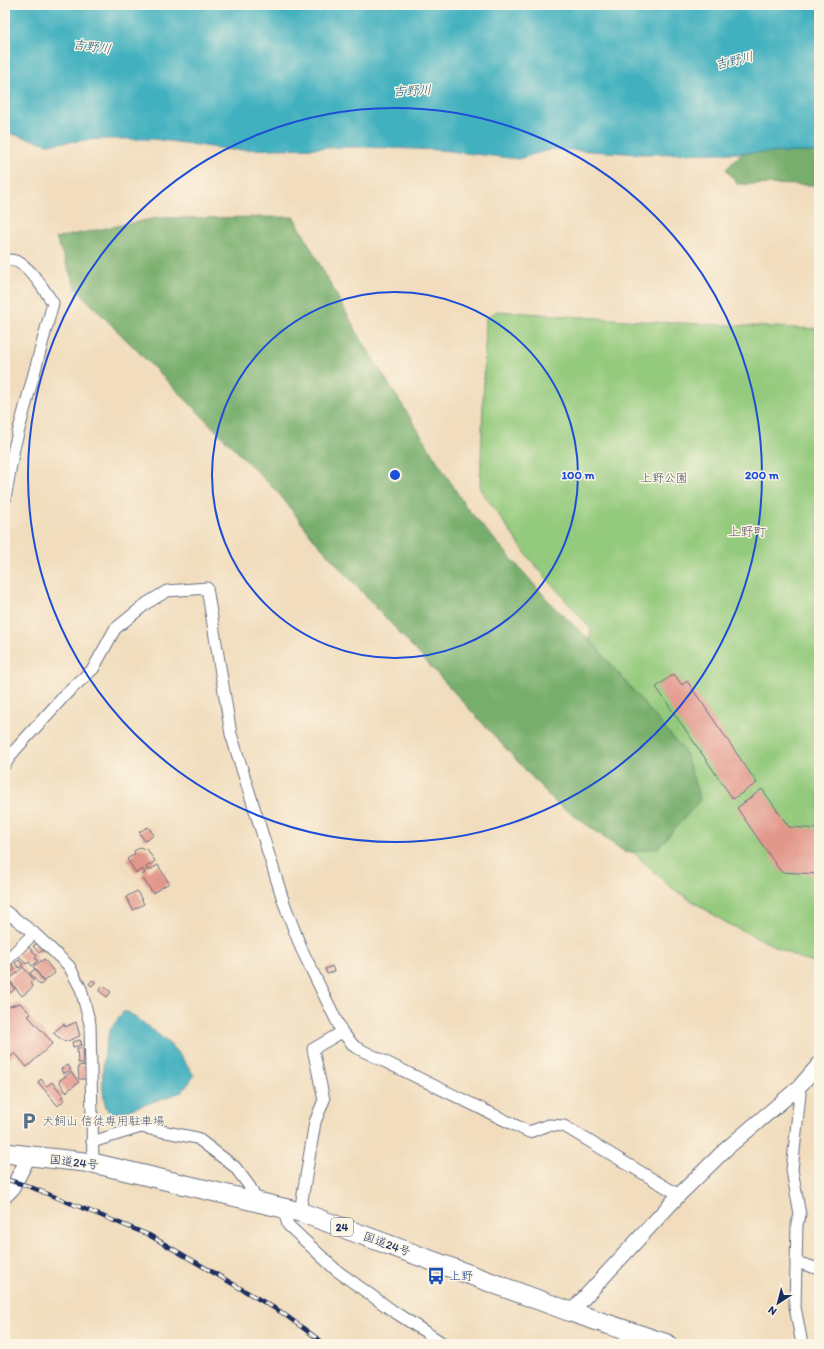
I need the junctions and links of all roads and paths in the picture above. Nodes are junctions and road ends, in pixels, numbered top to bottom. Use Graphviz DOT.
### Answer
graph roads {
  1 [pos="5,261"];
  2 [pos="10,446"];
  3 [pos="5,499"];
  4 [pos="5,764"];
  5 [pos="5,911"];
  6 [pos="34,933"];
  7 [pos="5,962"];
  8 [pos="342,1032"];
  9 [pos="819,1064"];
  10 [pos="799,1087"];
  11 [pos="92,1142"];
  12 [pos="5,1153"];
  13 [pos="29,1156"];
  14 [pos="93,1163"];
  15 [pos="679,1195"];
  16 [pos="5,1196"];
  17 [pos="257,1202"];
  18 [pos="291,1210"];
  19 [pos="796,1262"];
  20 [pos="819,1269"];
  21 [pos="571,1312"];
  22 [pos="444,1344"];
  23 [pos="667,1344"];
  24 [pos="802,1344"];
  1 -- 2 [label="street"];
  2 -- 3 [label="street"];
  4 -- 8 [label="street"];
  5 -- 6 [label="street"];
  6 -- 7 [label="street"];
  6 -- 11 [label="street"];
  8 -- 15 [label="street"];
  8 -- 18 [label="street"];
  9 -- 10 [label="street"];
  10 -- 15 [label="street"];
  10 -- 19 [label="street"];
  11 -- 14 [label="street"];
  11 -- 17 [label="street"];
  12 -- 13 [label="highway, 国道24号 / 24"];
  13 -- 14 [label="highway, 国道24号 / 24"];
  13 -- 16 [label="street"];
  14 -- 17 [label="highway, 国道24号 / 24"];
  15 -- 21 [label="street"];
  17 -- 18 [label="highway, 国道24号 / 24"];
  18 -- 21 [label="highway, 国道24号 / 24"];
  18 -- 22 [label="street"];
  19 -- 20 [label="street"];
  19 -- 24 [label="street"];
  21 -- 23 [label="highway, 国道24号 / 24"];
}
